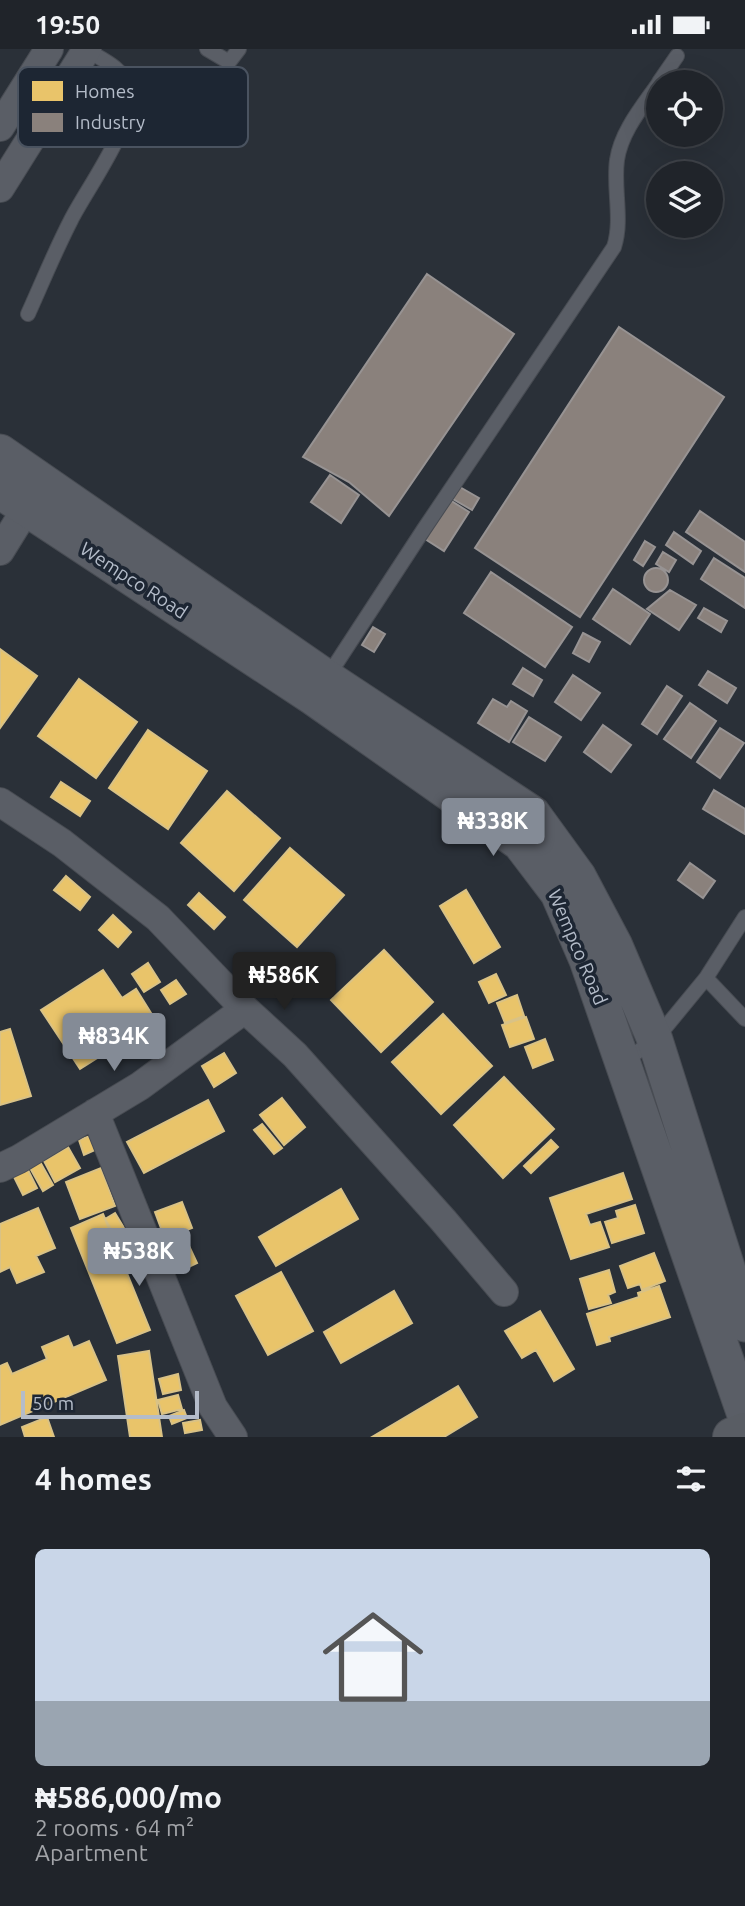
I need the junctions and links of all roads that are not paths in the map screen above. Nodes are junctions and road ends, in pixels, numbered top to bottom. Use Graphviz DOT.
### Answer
graph roads {
  1 [pos="49,49"];
  2 [pos="207,49"];
  3 [pos="239,49"];
  4 [pos="87,50"];
  5 [pos="677,56"];
  6 [pos="38,67"];
  7 [pos="76,67"];
  8 [pos="115,67"];
  9 [pos="668,70"];
  10 [pos="18,98"];
  11 [pos="646,102"];
  12 [pos="0,127"];
  13 [pos="26,147"];
  14 [pos="112,147"];
  15 [pos="0,188"];
  16 [pos="28,314"];
  17 [pos="0,452"];
  18 [pos="13,500"];
  19 [pos="0,551"];
  20 [pos="321,688"];
  21 [pos="0,802"];
  22 [pos="745,917"];
  23 [pos="706,978"];
  24 [pos="245,1009"];
  25 [pos="745,1019"];
  26 [pos="655,1039"];
  27 [pos="624,1061"];
  28 [pos="94,1113"];
  29 [pos="0,1168"];
  30 [pos="504,1292"];
  31 [pos="745,1324"];
  32 [pos="745,1415"];
  33 [pos="745,1432"];
  34 [pos="233,1437"];
  35 [pos="732,1437"];
  1 -- 6 [label="street"];
  2 -- 3 [label="lane"];
  4 -- 7 [label="street"];
  4 -- 8 [label="lane"];
  5 -- 9 [label="lane"];
  10 -- 12 [label="street"];
  11 -- 20 [label="lane"];
  13 -- 15 [label="street"];
  14 -- 16 [label="lane"];
  17 -- 20 [label="street, Wempco Road"];
  18 -- 19 [label="street"];
  18 -- 20 [label="street, Wempco Road"];
  20 -- 26 [label="street, Wempco Road"];
  20 -- 27 [label="street, Wempco Road"];
  21 -- 24 [label="street"];
  22 -- 23 [label="lane"];
  23 -- 25 [label="lane"];
  23 -- 26 [label="lane"];
  24 -- 28 [label="street"];
  24 -- 30 [label="street"];
  26 -- 27 [label="lane"];
  26 -- 31 [label="street, Wempco Road"];
  27 -- 32 [label="street, Wempco Road"];
  28 -- 29 [label="street"];
  28 -- 34 [label="street"];
  33 -- 35 [label="main road"];
}
